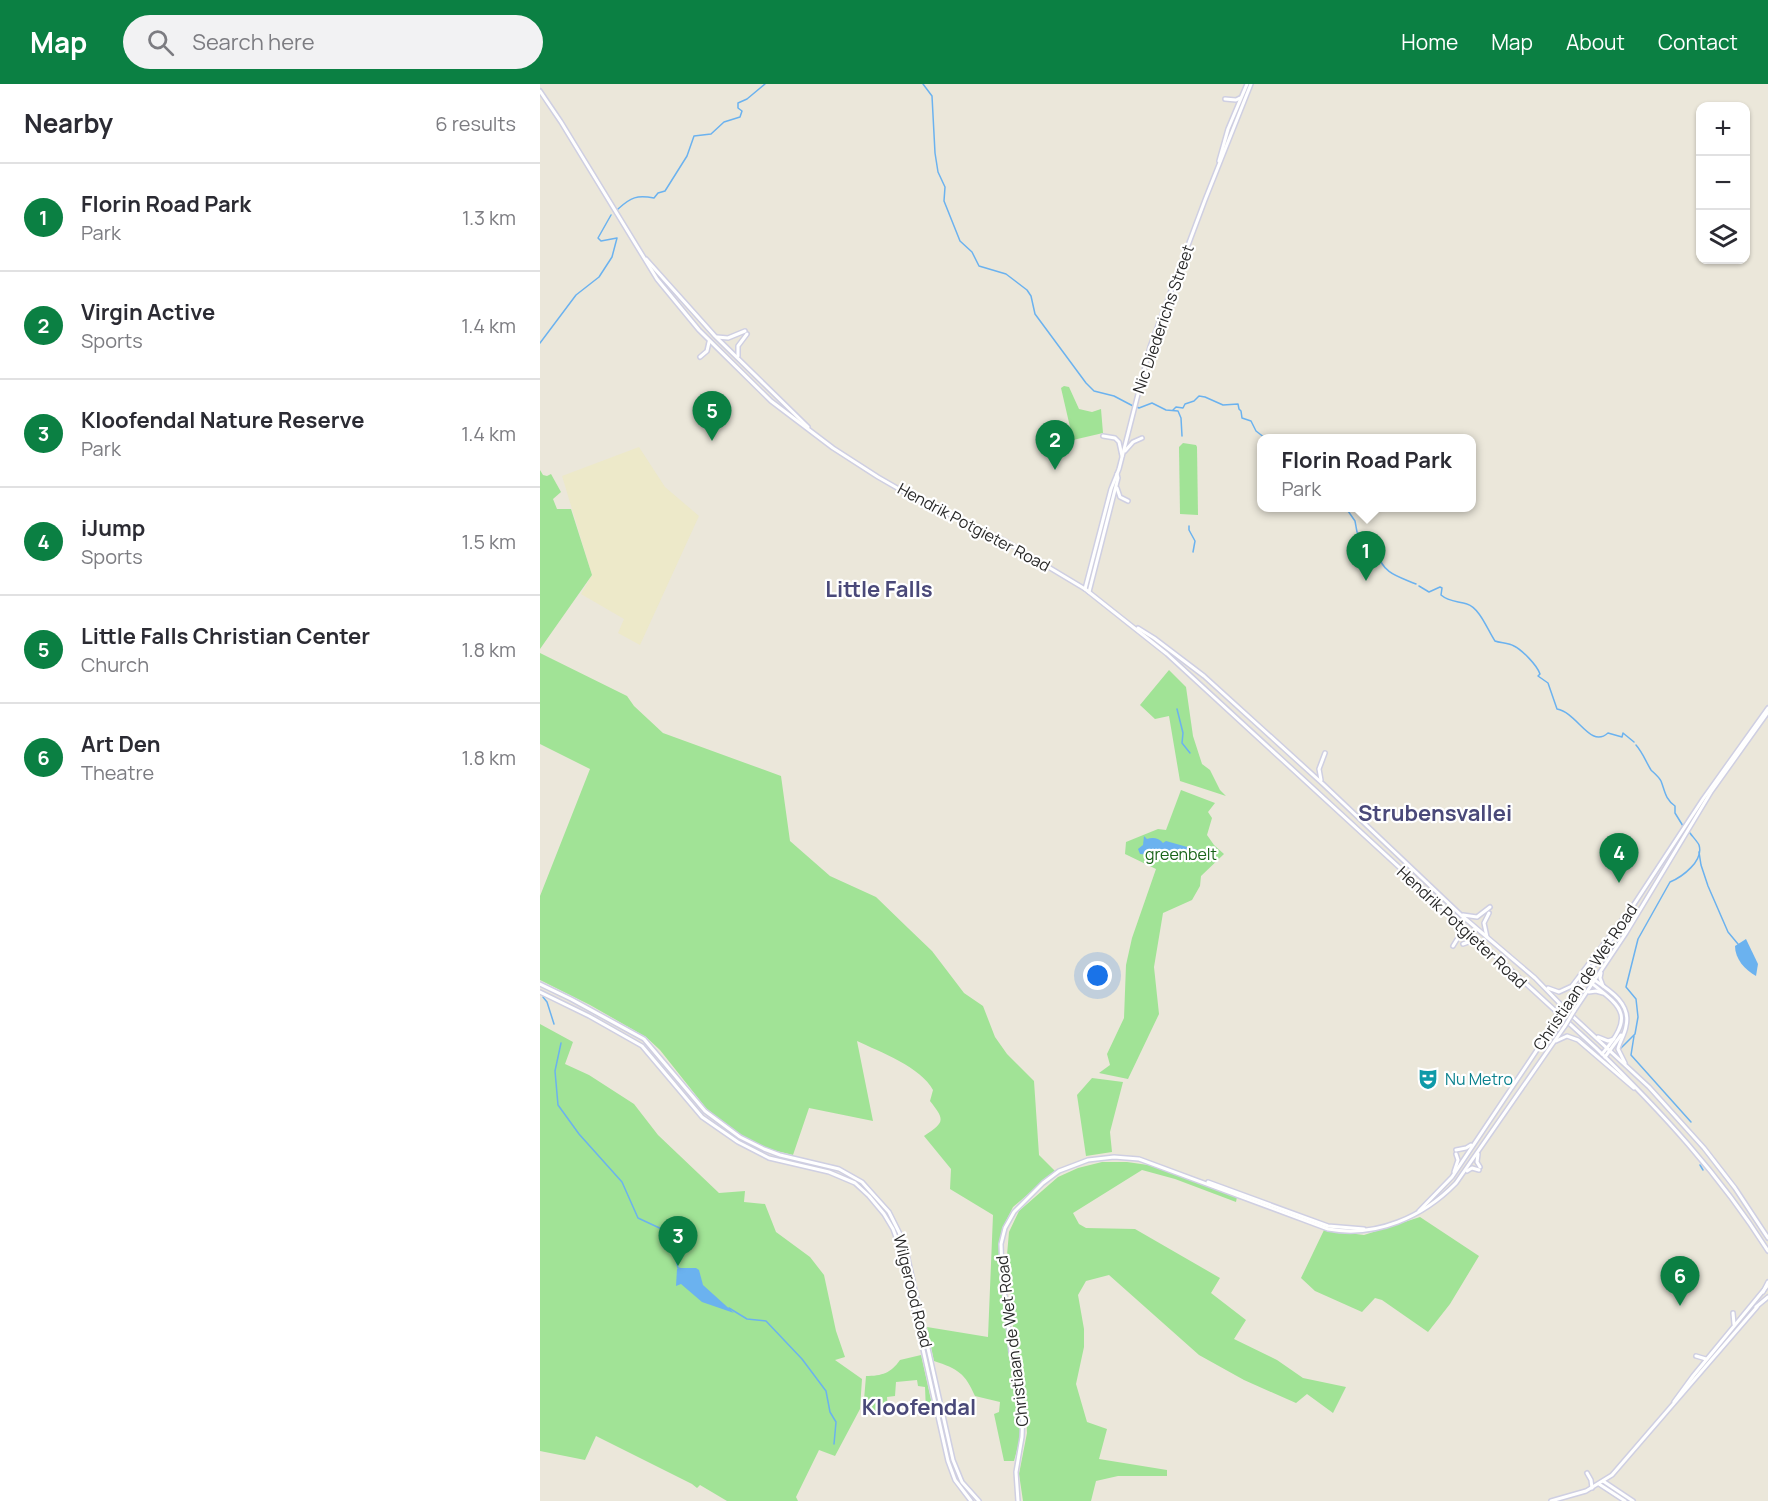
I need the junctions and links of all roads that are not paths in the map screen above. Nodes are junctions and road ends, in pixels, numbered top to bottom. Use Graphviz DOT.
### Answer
graph roads {
  1 [pos="1249,84"];
  2 [pos="540,91"];
  3 [pos="1242,96"];
  4 [pos="1225,99"];
  5 [pos="1218,166"];
  6 [pos="639,251"];
  7 [pos="715,336"];
  8 [pos="709,340"];
  9 [pos="700,357"];
  10 [pos="738,358"];
  11 [pos="814,434"];
  12 [pos="1102,436"];
  13 [pos="1142,438"];
  14 [pos="1122,455"];
  15 [pos="1118,474"];
  16 [pos="1118,480"];
  17 [pos="1114,498"];
  18 [pos="1128,501"];
  19 [pos="1099,536"];
  20 [pos="1085,589"];
  21 [pos="1089,592"];
  22 [pos="1131,624"];
  23 [pos="1768,710"];
  24 [pos="1325,753"];
  25 [pos="1323,784"];
  26 [pos="1490,907"];
  27 [pos="1632,908"];
  28 [pos="1489,913"];
  29 [pos="1461,915"];
  30 [pos="1457,921"];
  31 [pos="1488,938"];
  32 [pos="1463,944"];
  33 [pos="1453,946"];
  34 [pos="1486,947"];
  35 [pos="1602,969"];
  36 [pos="1586,976"];
  37 [pos="1535,978"];
  38 [pos="1594,982"];
  39 [pos="540,984"];
  40 [pos="1604,988"];
  41 [pos="540,992"];
  42 [pos="1586,994"];
  43 [pos="1607,995"];
  44 [pos="1624,1031"];
  45 [pos="1593,1035"];
  46 [pos="1615,1038"];
  47 [pos="1609,1050"];
  48 [pos="1546,1054"];
  49 [pos="1604,1056"];
  50 [pos="1629,1068"];
  51 [pos="1650,1101"];
  52 [pos="1475,1142"];
  53 [pos="1478,1149"];
  54 [pos="1463,1173"];
  55 [pos="1452,1177"];
  56 [pos="1418,1213"];
  57 [pos="1768,1237"];
  58 [pos="1768,1251"];
  59 [pos="1768,1284"];
  60 [pos="1768,1296"];
  61 [pos="1743,1315"];
  62 [pos="1734,1326"];
  63 [pos="1696,1356"];
  64 [pos="1707,1359"];
  65 [pos="1670,1408"];
  66 [pos="1587,1473"];
  67 [pos="1603,1481"];
  68 [pos="1599,1485"];
  69 [pos="1592,1488"];
  70 [pos="1019,1500"];
  71 [pos="970,1501"];
  72 [pos="979,1501"];
  73 [pos="1551,1501"];
  74 [pos="1625,1501"];
  75 [pos="1633,1501"];
  1 -- 3 [label="main road, Nic Diederichs Street"];
  1 -- 5 [label="main road, Nic Diederichs Street"];
  2 -- 6 [label="main road, Hendrik Potgieter Road"];
  3 -- 4 [label="main road"];
  3 -- 5 [label="main road, Nic Diederichs Street"];
  5 -- 14 [label="main road, Nic Diederichs Street"];
  6 -- 7 [label="main road, Hendrik Potgieter Road"];
  6 -- 8 [label="main road, Hendrik Potgieter Road"];
  7 -- 10 [label="main road, Hendrik Potgieter Road"];
  7 -- 10 [label="main road"];
  8 -- 9 [label="main road"];
  8 -- 11 [label="main road, Hendrik Potgieter Road"];
  10 -- 11 [label="main road, Hendrik Potgieter Road"];
  11 -- 20 [label="main road, Hendrik Potgieter Road"];
  12 -- 14 [label="main road"];
  13 -- 14 [label="main road"];
  14 -- 15 [label="main road, Nic Diederichs Street"];
  15 -- 16 [label="main road, Nic Diederichs Street"];
  15 -- 19 [label="main road, Nic Diederichs Street"];
  16 -- 17 [label="main road, Nic Diederichs Street"];
  16 -- 18 [label="main road"];
  17 -- 19 [label="main road"];
  17 -- 21 [label="main road, Nic Diederichs Street"];
  19 -- 20 [label="main road, Nic Diederichs Street"];
  20 -- 21 [label="main road, Hendrik Potgieter Road"];
  21 -- 22 [label="main road, Hendrik Potgieter Road"];
  22 -- 25 [label="main road, Hendrik Potgieter Road"];
  22 -- 30 [label="main road, Hendrik Potgieter Road"];
  23 -- 27 [label="main road, Christiaan de Wet Road"];
  23 -- 35 [label="main road, Christiaan de Wet Road"];
  24 -- 25 [label="main road"];
  25 -- 29 [label="main road, Hendrik Potgieter Road"];
  26 -- 29 [label="main road"];
  27 -- 36 [label="main road, Christiaan de Wet Road"];
  27 -- 37 [label="main road"];
  28 -- 31 [label="main road"];
  29 -- 31 [label="main road, Hendrik Potgieter Road"];
  30 -- 33 [label="main road"];
  30 -- 34 [label="main road, Hendrik Potgieter Road"];
  31 -- 37 [label="main road, Hendrik Potgieter Road"];
  32 -- 34 [label="main road"];
  34 -- 49 [label="main road, Hendrik Potgieter Road"];
  35 -- 38 [label="main road, Christiaan de Wet Road"];
  35 -- 40 [label="main road"];
  36 -- 38 [label="main road"];
  36 -- 52 [label="main road, Christiaan de Wet Road, bridge"];
  37 -- 45 [label="main road, Hendrik Potgieter Road"];
  38 -- 40 [label="main road"];
  38 -- 42 [label="main road, Christiaan de Wet Road"];
  38 -- 43 [label="main road"];
  39 -- 72 [label="main road, Wilgerood Road"];
  40 -- 44 [label="main road"];
  41 -- 71 [label="main road, Wilgerood Road"];
  42 -- 43 [label="main road"];
  42 -- 48 [label="main road, Christiaan de Wet Road, bridge"];
  43 -- 46 [label="main road"];
  44 -- 47 [label="main road"];
  44 -- 50 [label="main road"];
  45 -- 46 [label="main road"];
  45 -- 47 [label="main road, Hendrik Potgieter Road"];
  46 -- 47 [label="main road"];
  47 -- 49 [label="main road"];
  47 -- 50 [label="main road, Hendrik Potgieter Road"];
  48 -- 51 [label="main road"];
  48 -- 53 [label="main road, Christiaan de Wet Road"];
  49 -- 51 [label="main road, Hendrik Potgieter Road"];
  50 -- 57 [label="main road, Hendrik Potgieter Road"];
  51 -- 58 [label="main road, Hendrik Potgieter Road"];
  52 -- 55 [label="main road, Christiaan de Wet Road"];
  52 -- 55 [label="main road"];
  53 -- 54 [label="main road, Christiaan de Wet Road"];
  53 -- 54 [label="main road"];
  54 -- 56 [label="main road, Christiaan de Wet Road"];
  55 -- 56 [label="main road, Christiaan de Wet Road"];
  56 -- 70 [label="main road, Christiaan de Wet Road"];
  59 -- 61 [label="main road"];
  60 -- 65 [label="main road"];
  61 -- 62 [label="main road"];
  61 -- 62 [label="main road"];
  62 -- 64 [label="main road"];
  63 -- 64 [label="main road"];
  64 -- 65 [label="main road"];
  65 -- 67 [label="main road"];
  66 -- 69 [label="main road"];
  67 -- 68 [label="main road"];
  67 -- 75 [label="main road"];
  68 -- 69 [label="main road"];
  68 -- 74 [label="main road"];
  69 -- 73 [label="main road"];
}
